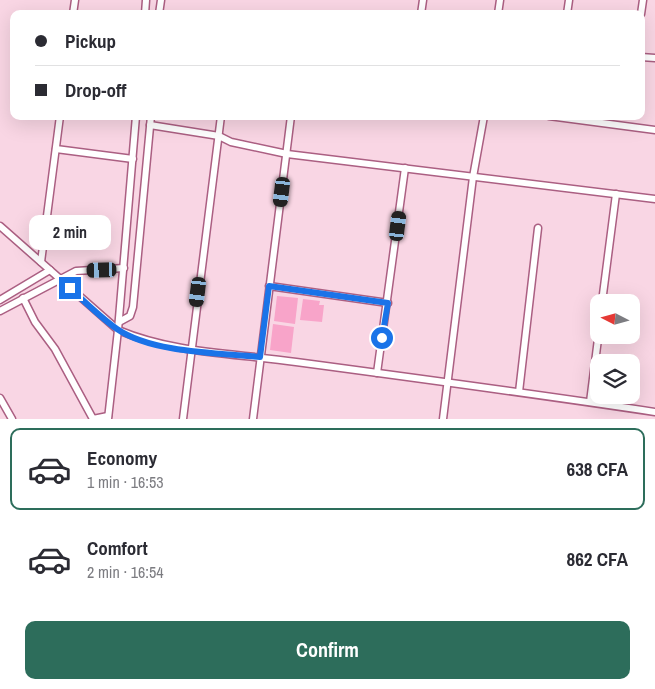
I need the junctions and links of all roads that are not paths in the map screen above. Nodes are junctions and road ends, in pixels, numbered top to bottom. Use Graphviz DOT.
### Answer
graph roads {
  1 [pos="60,120"];
  2 [pos="136,120"];
  3 [pos="151,120"];
  4 [pos="221,120"];
  5 [pos="291,120"];
  6 [pos="483,120"];
  7 [pos="579,120"];
  8 [pos="150,125"];
  9 [pos="655,130"];
  10 [pos="219,136"];
  11 [pos="56,149"];
  12 [pos="287,154"];
  13 [pos="132,159"];
  14 [pos="405,168"];
  15 [pos="473,177"];
  16 [pos="616,194"];
  17 [pos="655,199"];
  18 [pos="0,226"];
  19 [pos="538,228"];
  20 [pos="41,262"];
  21 [pos="124,268"];
  22 [pos="50,270"];
  23 [pos="60,279"];
  24 [pos="269,286"];
  25 [pos="603,294"];
  26 [pos="23,298"];
  27 [pos="0,300"];
  28 [pos="388,303"];
  29 [pos="0,311"];
  30 [pos="119,322"];
  31 [pos="118,330"];
  32 [pos="191,350"];
  33 [pos="260,357"];
  34 [pos="377,373"];
  35 [pos="448,382"];
  36 [pos="519,392"];
  37 [pos="0,398"];
  38 [pos="590,402"];
  39 [pos="603,404"];
  40 [pos="655,412"];
  41 [pos="108,418"];
  42 [pos="12,419"];
  43 [pos="183,419"];
  44 [pos="252,419"];
  45 [pos="444,419"];
  1 -- 11 [label="street"];
  2 -- 13 [label="street"];
  3 -- 8 [label="street"];
  4 -- 10 [label="street"];
  5 -- 12 [label="street"];
  6 -- 15 [label="street"];
  7 -- 9 [label="street"];
  8 -- 10 [label="street"];
  8 -- 30 [label="street"];
  10 -- 12 [label="street"];
  10 -- 32 [label="street"];
  11 -- 13 [label="street"];
  11 -- 20 [label="street"];
  12 -- 14 [label="street"];
  12 -- 24 [label="street"];
  13 -- 21 [label="street"];
  14 -- 15 [label="street"];
  14 -- 28 [label="street"];
  15 -- 16 [label="street"];
  15 -- 35 [label="street"];
  16 -- 17 [label="street"];
  16 -- 25 [label="street"];
  18 -- 20 [label="street"];
  19 -- 36 [label="street"];
  20 -- 22 [label="street"];
  21 -- 23 [label="street"];
  21 -- 30 [label="street"];
  22 -- 23 [label="street"];
  22 -- 27 [label="street"];
  23 -- 26 [label="street"];
  23 -- 31 [label="street"];
  24 -- 28 [label="street"];
  24 -- 33 [label="street"];
  26 -- 29 [label="street"];
  26 -- 41 [label="street"];
  28 -- 34 [label="street"];
  30 -- 31 [label="street"];
  31 -- 32 [label="street"];
  31 -- 41 [label="street"];
  32 -- 33 [label="street"];
  32 -- 43 [label="street"];
  33 -- 34 [label="street"];
  33 -- 44 [label="street"];
  34 -- 35 [label="street"];
  35 -- 36 [label="street"];
  35 -- 45 [label="street"];
  36 -- 38 [label="street"];
  37 -- 42 [label="street"];
  39 -- 40 [label="street"];
}
